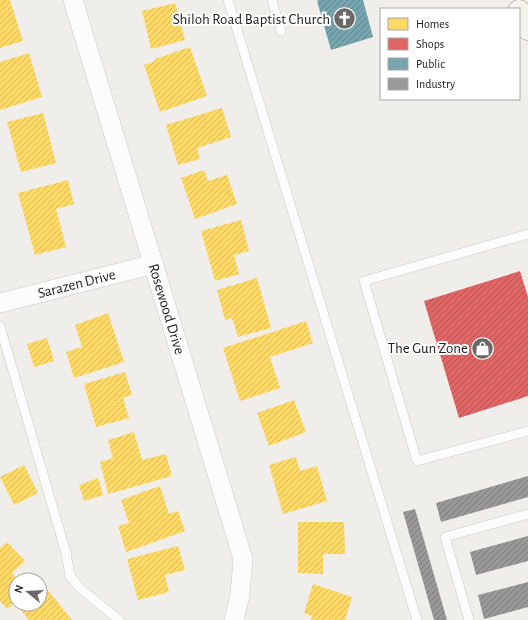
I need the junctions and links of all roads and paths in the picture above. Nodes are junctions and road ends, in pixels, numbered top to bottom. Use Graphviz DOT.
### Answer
graph roads {
  1 [pos="73,0"];
  2 [pos="228,0"];
  3 [pos="272,0"];
  4 [pos="520,14"];
  5 [pos="528,29"];
  6 [pos="281,31"];
  7 [pos="528,234"];
  8 [pos="154,264"];
  9 [pos="0,303"];
  10 [pos="0,326"];
  11 [pos="528,431"];
  12 [pos="528,514"];
  13 [pos="119,620"];
  14 [pos="234,620"];
  15 [pos="417,620"];
  16 [pos="469,620"];
  1 -- 8 [label="street, Rosewood Drive"];
  2 -- 15 [label="lane"];
  3 -- 6 [label="lane"];
  4 -- 5 [label="main road"];
  7 -- 11 [label="lane"];
  8 -- 9 [label="street, Sarazen Drive"];
  8 -- 14 [label="street, Rosewood Drive"];
  10 -- 13 [label="lane"];
  12 -- 16 [label="lane"];
}
